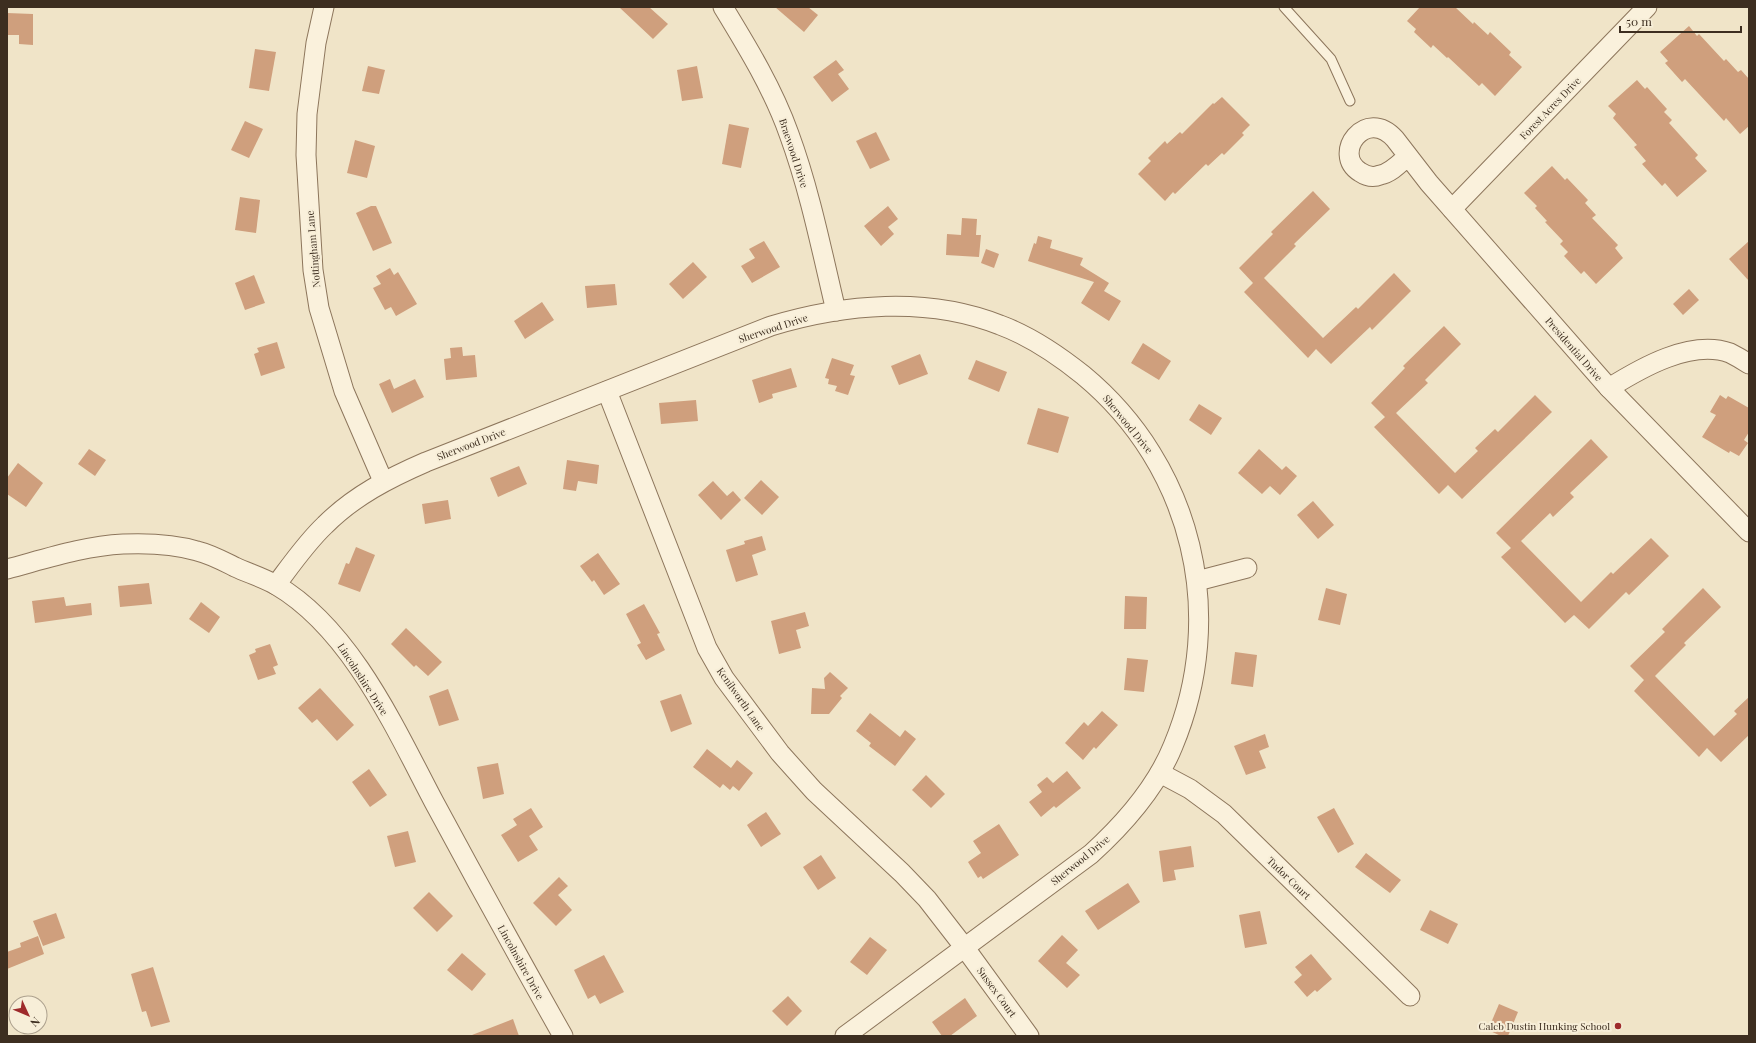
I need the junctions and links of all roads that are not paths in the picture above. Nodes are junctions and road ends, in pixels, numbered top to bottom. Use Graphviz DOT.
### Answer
graph roads {
  1 [pos="324,7"];
  2 [pos="723,7"];
  3 [pos="1284,7"];
  4 [pos="1647,7"];
  5 [pos="1350,101"];
  6 [pos="1408,156"];
  7 [pos="1452,209"];
  8 [pos="836,311"];
  9 [pos="1749,364"];
  10 [pos="1609,388"];
  11 [pos="607,391"];
  12 [pos="383,481"];
  13 [pos="1749,532"];
  14 [pos="1247,568"];
  15 [pos="7,569"];
  16 [pos="1197,581"];
  17 [pos="276,585"];
  18 [pos="1160,773"];
  19 [pos="965,948"];
  20 [pos="1410,996"];
  21 [pos="563,1036"];
  22 [pos="845,1036"];
  23 [pos="1029,1036"];
  1 -- 12 [label="street, Nottingham Lane"];
  2 -- 8 [label="street, Braewood Drive"];
  3 -- 5 [label="lane"];
  4 -- 7 [label="street, Forest Acres Drive"];
  6 -- 7 [label="street, Presidential Drive"];
  7 -- 10 [label="street, Presidential Drive"];
  8 -- 11 [label="street, Sherwood Drive"];
  8 -- 16 [label="street, Sherwood Drive"];
  9 -- 10 [label="street"];
  10 -- 13 [label="street, Presidential Drive"];
  11 -- 12 [label="street, Sherwood Drive"];
  11 -- 19 [label="street, Kenilworth Lane"];
  12 -- 17 [label="street, Sherwood Drive"];
  14 -- 16 [label="street"];
  15 -- 17 [label="street, Lincolnshire Drive"];
  16 -- 18 [label="street, Sherwood Drive"];
  17 -- 21 [label="street, Lincolnshire Drive"];
  18 -- 19 [label="street, Sherwood Drive"];
  18 -- 20 [label="street, Tudor Court"];
  19 -- 22 [label="street, Sherwood Drive"];
  19 -- 23 [label="street, Sussex Court"];
}
